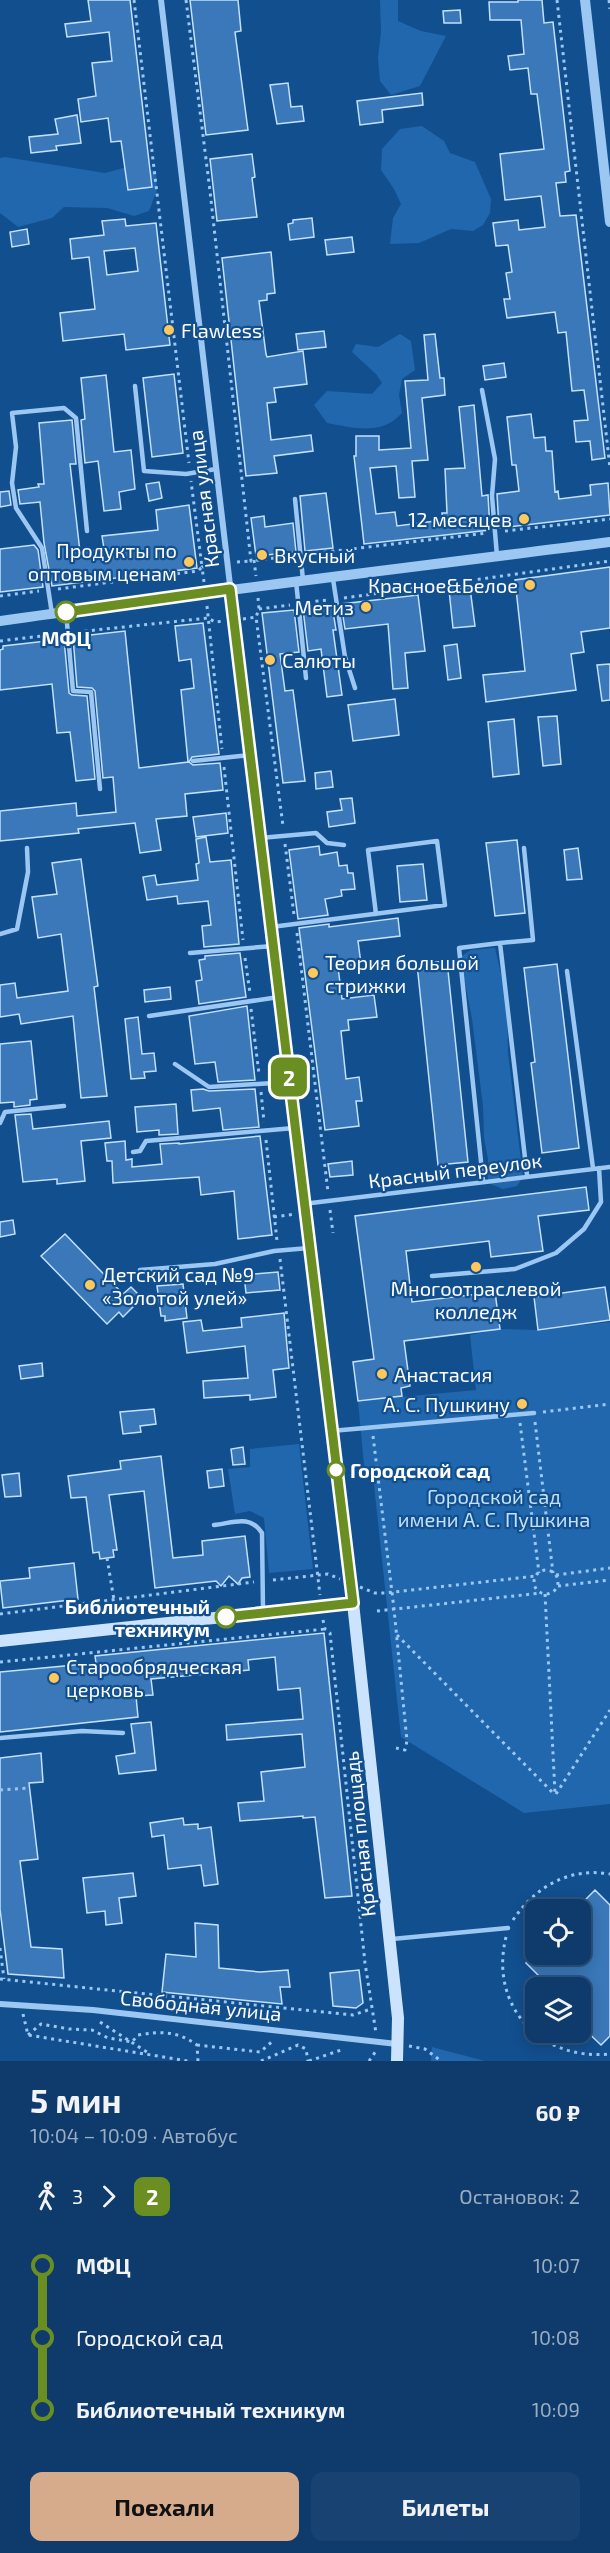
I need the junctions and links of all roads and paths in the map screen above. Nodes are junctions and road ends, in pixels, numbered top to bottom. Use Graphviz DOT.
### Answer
graph roads {
  1 [pos="134,0"];
  2 [pos="161,0"];
  3 [pos="186,0"];
  4 [pos="557,0"];
  5 [pos="585,0"];
  6 [pos="609,0"];
  7 [pos="610,9"];
  8 [pos="610,222"];
  9 [pos="135,386"];
  10 [pos="482,390"];
  11 [pos="610,468"];
  12 [pos="216,469"];
  13 [pos="190,473"];
  14 [pos="295,500"];
  15 [pos="610,519"];
  16 [pos="87,531"];
  17 [pos="495,532"];
  18 [pos="610,542"];
  19 [pos="497,556"];
  20 [pos="610,561"];
  21 [pos="333,577"];
  22 [pos="300,581"];
  23 [pos="230,589"];
  24 [pos="0,596"];
  25 [pos="336,599"];
  26 [pos="299,603"];
  27 [pos="259,609"];
  28 [pos="66,612"];
  29 [pos="52,614"];
  30 [pos="208,618"];
  31 [pos="0,621"];
  32 [pos="215,622"];
  33 [pos="71,632"];
  34 [pos="59,634"];
  35 [pos="0,640"];
  36 [pos="306,678"];
  37 [pos="355,688"];
  38 [pos="250,755"];
  39 [pos="193,761"];
  40 [pos="100,789"];
  41 [pos="260,838"];
  42 [pos="344,844"];
  43 [pos="27,848"];
  44 [pos="524,848"];
  45 [pos="376,914"];
  46 [pos="271,927"];
  47 [pos="0,934"];
  48 [pos="243,942"];
  49 [pos="500,943"];
  50 [pos="273,946"];
  51 [pos="190,953"];
  52 [pos="245,954"];
  53 [pos="567,971"];
  54 [pos="279,997"];
  55 [pos="250,1002"];
  56 [pos="149,1016"];
  57 [pos="175,1064"];
  58 [pos="289,1082"];
  59 [pos="261,1085"];
  60 [pos="64,1106"];
  61 [pos="0,1123"];
  62 [pos="294,1128"];
  63 [pos="133,1152"];
  64 [pos="610,1167"];
  65 [pos="593,1168"];
  66 [pos="599,1168"];
  67 [pos="527,1175"];
  68 [pos="483,1181"];
  69 [pos="303,1204"];
  70 [pos="309,1248"];
  71 [pos="279,1251"];
  72 [pos="140,1270"];
  73 [pos="432,1276"];
  74 [pos="610,1404"];
  75 [pos="534,1413"];
  76 [pos="519,1414"];
  77 [pos="373,1428"];
  78 [pos="331,1431"];
  79 [pos="214,1525"];
  80 [pos="107,1558"];
  81 [pos="610,1568"];
  82 [pos="555,1574"];
  83 [pos="318,1575"];
  84 [pos="537,1575"];
  85 [pos="610,1580"];
  86 [pos="263,1581"];
  87 [pos="351,1583"];
  88 [pos="558,1586"];
  89 [pos="392,1592"];
  90 [pos="543,1594"];
  91 [pos="114,1600"];
  92 [pos="353,1603"];
  93 [pos="394,1609"];
  94 [pos="377,1611"];
  95 [pos="263,1613"];
  96 [pos="0,1614"];
  97 [pos="397,1635"];
  98 [pos="0,1641"];
  99 [pos="0,1662"];
  100 [pos="610,1710"];
  101 [pos="123,1733"];
  102 [pos="0,1738"];
  103 [pos="396,1748"];
  104 [pos="29,1788"];
  105 [pos="0,1791"];
  106 [pos="555,1795"];
  107 [pos="610,1874"];
  108 [pos="508,1928"];
  109 [pos="389,1939"];
  110 [pos="0,1948"];
  111 [pos="2,1979"];
  112 [pos="21,2003"];
  113 [pos="0,2004"];
  114 [pos="78,2008"];
  115 [pos="371,2009"];
  116 [pos="279,2030"];
  117 [pos="28,2035"];
  118 [pos="352,2038"];
  119 [pos="378,2041"];
  120 [pos="132,2042"];
  121 [pos="398,2044"];
  122 [pos="197,2045"];
  123 [pos="610,2054"];
  124 [pos="152,2055"];
  125 [pos="188,2061"];
  126 [pos="198,2061"];
  127 [pos="261,2061"];
  128 [pos="308,2061"];
  129 [pos="397,2061"];
  130 [pos="441,2061"];
  1 -- 13 [label="path"];
  2 -- 12 [label="street, Красная улица"];
  3 -- 17 [label="path"];
  4 -- 11 [label="path"];
  5 -- 8 [label="street"];
  6 -- 7 [label="path"];
  9 -- 13 [label="lane"];
  10 -- 17 [label="lane"];
  12 -- 13 [label="lane"];
  12 -- 23 [label="street, Красная улица"];
  13 -- 24 [label="path"];
  14 -- 22 [label="lane"];
  15 -- 17 [label="path"];
  16 -- 29 [label="lane"];
  17 -- 19 [label="lane"];
  18 -- 19 [label="street"];
  19 -- 21 [label="street"];
  20 -- 25 [label="path"];
  21 -- 22 [label="street"];
  21 -- 25 [label="lane"];
  22 -- 23 [label="street"];
  22 -- 26 [label="lane"];
  23 -- 28 [label="street"];
  23 -- 38 [label="street, Красная улица"];
  25 -- 26 [label="path"];
  25 -- 37 [label="lane"];
  26 -- 27 [label="path"];
  26 -- 36 [label="lane"];
  28 -- 29 [label="street"];
  28 -- 40 [label="lane"];
  29 -- 31 [label="street"];
  30 -- 32 [label="path"];
  30 -- 33 [label="path"];
  30 -- 48 [label="path"];
  34 -- 35 [label="path"];
  38 -- 39 [label="lane"];
  38 -- 41 [label="street, Красная улица"];
  41 -- 42 [label="lane"];
  41 -- 46 [label="street, Красная улица"];
  43 -- 47 [label="lane"];
  44 -- 49 [label="lane"];
  45 -- 45 [label="lane"];
  45 -- 46 [label="lane"];
  46 -- 50 [label="street, Красная улица"];
  49 -- 67 [label="lane"];
  49 -- 68 [label="lane"];
  50 -- 51 [label="lane"];
  50 -- 54 [label="street, Красная улица"];
  52 -- 55 [label="path"];
  53 -- 65 [label="lane"];
  54 -- 55 [label="lane"];
  54 -- 58 [label="street, Красная улица"];
  55 -- 56 [label="lane"];
  55 -- 59 [label="path"];
  57 -- 59 [label="lane"];
  58 -- 59 [label="lane"];
  58 -- 62 [label="street, Красная улица"];
  59 -- 71 [label="path"];
  60 -- 61 [label="lane"];
  62 -- 63 [label="lane"];
  62 -- 69 [label="street, Красная улица"];
  64 -- 66 [label="lane, Красный переулок"];
  65 -- 66 [label="lane, Красный переулок"];
  65 -- 67 [label="lane, Красный переулок"];
  66 -- 73 [label="lane"];
  67 -- 68 [label="lane, Красный переулок"];
  68 -- 69 [label="lane, Красный переулок"];
  69 -- 70 [label="street, Красная улица"];
  70 -- 71 [label="lane"];
  70 -- 78 [label="street, Красная улица"];
  71 -- 72 [label="lane"];
  71 -- 83 [label="path"];
  74 -- 75 [label="path"];
  75 -- 76 [label="lane"];
  75 -- 82 [label="path"];
  76 -- 77 [label="lane"];
  76 -- 84 [label="path"];
  77 -- 78 [label="lane"];
  77 -- 89 [label="path"];
  78 -- 87 [label="street, Красная улица"];
  79 -- 86 [label="lane"];
  80 -- 91 [label="path"];
  81 -- 82 [label="path"];
  82 -- 84 [label="path"];
  82 -- 88 [label="path"];
  83 -- 86 [label="path"];
  83 -- 87 [label="path"];
  84 -- 89 [label="path"];
  84 -- 90 [label="path"];
  85 -- 88 [label="path"];
  86 -- 91 [label="path"];
  86 -- 95 [label="lane"];
  87 -- 89 [label="path"];
  87 -- 92 [label="street, Красная улица"];
  88 -- 90 [label="path"];
  89 -- 93 [label="path"];
  90 -- 93 [label="path"];
  90 -- 106 [label="path"];
  91 -- 96 [label="path"];
  92 -- 95 [label="main road"];
  92 -- 109 [label="main road, Красная площадь"];
  93 -- 94 [label="path"];
  93 -- 97 [label="path"];
  95 -- 98 [label="main road"];
  97 -- 103 [label="path"];
  97 -- 106 [label="path"];
  99 -- 115 [label="path"];
  100 -- 106 [label="path"];
  101 -- 102 [label="lane"];
  104 -- 105 [label="path"];
  107 -- 108 [label="path"];
  108 -- 109 [label="lane"];
  108 -- 123 [label="path"];
  109 -- 121 [label="main road, Красная площадь"];
  110 -- 111 [label="path"];
  111 -- 115 [label="path"];
  112 -- 113 [label="street, Свободная улица"];
  112 -- 114 [label="street, Свободная улица"];
  112 -- 117 [label="path"];
  114 -- 116 [label="street, Свободная улица"];
  114 -- 120 [label="path"];
  115 -- 119 [label="path"];
  116 -- 118 [label="street, Свободная улица"];
  116 -- 122 [label="path"];
  117 -- 120 [label="path"];
  117 -- 124 [label="path"];
  118 -- 119 [label="street, Свободная улица"];
  118 -- 128 [label="path"];
  119 -- 121 [label="street, Свободная улица"];
  120 -- 122 [label="path"];
  120 -- 124 [label="path"];
  121 -- 129 [label="main road, Красная площадь"];
  121 -- 130 [label="path"];
  122 -- 126 [label="path"];
  124 -- 125 [label="path"];
  127 -- 128 [label="path"];
}
